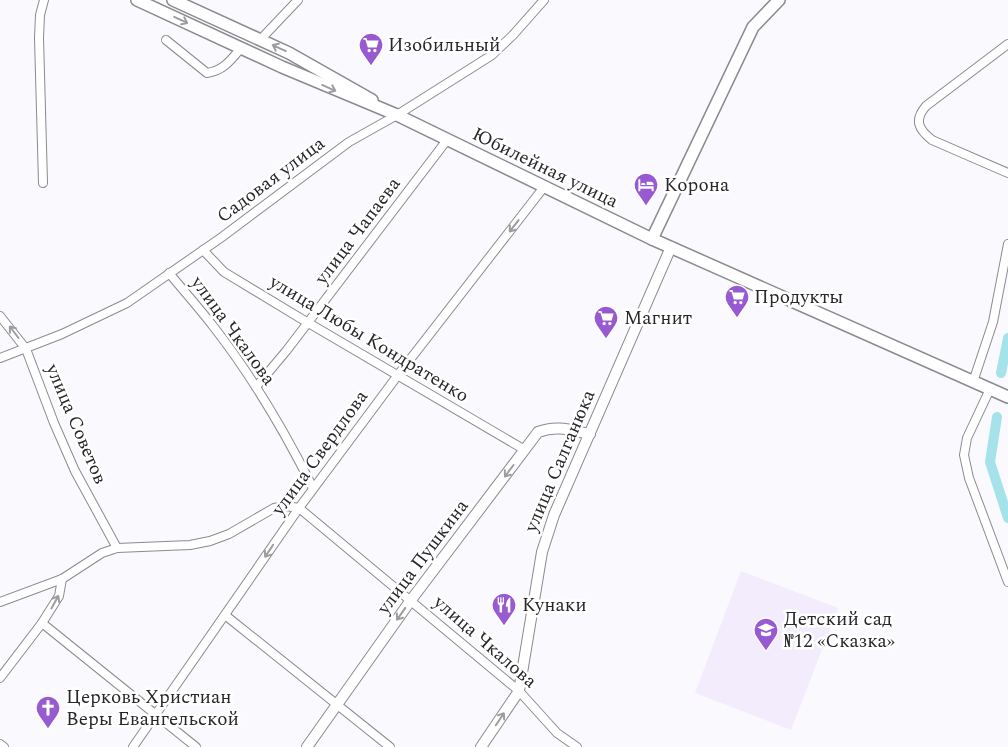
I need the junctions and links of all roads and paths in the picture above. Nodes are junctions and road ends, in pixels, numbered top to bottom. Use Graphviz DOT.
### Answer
graph roads {
  1 [pos="44,0"];
  2 [pos="137,0"];
  3 [pos="174,0"];
  4 [pos="298,0"];
  5 [pos="544,0"];
  6 [pos="779,0"];
  7 [pos="166,40"];
  8 [pos="260,40"];
  9 [pos="1008,44"];
  10 [pos="241,48"];
  11 [pos="397,115"];
  12 [pos="447,140"];
  13 [pos="1008,173"];
  14 [pos="43,183"];
  15 [pos="544,187"];
  16 [pos="652,239"];
  17 [pos="1008,244"];
  18 [pos="672,247"];
  19 [pos="203,250"];
  20 [pos="169,273"];
  21 [pos="0,316"];
  22 [pos="308,323"];
  23 [pos="26,349"];
  24 [pos="0,358"];
  25 [pos="398,375"];
  26 [pos="973,382"];
  27 [pos="256,387"];
  28 [pos="990,389"];
  29 [pos="1008,397"];
  30 [pos="590,434"];
  31 [pos="525,450"];
  32 [pos="313,488"];
  33 [pos="299,508"];
  34 [pos="117,548"];
  35 [pos="62,578"];
  36 [pos="1008,582"];
  37 [pos="411,600"];
  38 [pos="0,602"];
  39 [pos="225,615"];
  40 [pos="42,623"];
  41 [pos="0,678"];
  42 [pos="519,691"];
  43 [pos="338,704"];
  44 [pos="157,715"];
  45 [pos="0,744"];
  46 [pos="4,747"];
  47 [pos="133,747"];
  48 [pos="196,747"];
  49 [pos="307,747"];
  50 [pos="390,747"];
  51 [pos="481,747"];
  52 [pos="577,747"];
  1 -- 14 [label="street"];
  2 -- 10 [label="main road, Юбилейная улица, one-way"];
  3 -- 8 [label="main road, Юбилейная улица"];
  4 -- 8 [label="street"];
  5 -- 11 [label="street, Садовая улица"];
  6 -- 16 [label="main road"];
  7 -- 10 [label="street"];
  11 -- 8 [label="main road, Юбилейная улица, one-way"];
  9 -- 13 [label="street"];
  10 -- 11 [label="main road, Юбилейная улица, one-way"];
  11 -- 12 [label="main road, Юбилейная улица"];
  11 -- 19 [label="street, Садовая улица"];
  12 -- 15 [label="main road, Юбилейная улица"];
  12 -- 22 [label="street, улица Чапаева"];
  15 -- 16 [label="main road, Юбилейная улица"];
  15 -- 25 [label="street, улица Свердлова, one-way"];
  16 -- 18 [label="main road, Юбилейная улица"];
  17 -- 26 [label="street"];
  18 -- 26 [label="main road, Юбилейная улица"];
  18 -- 30 [label="street, улица Салганюка"];
  19 -- 20 [label="street, Садовая улица"];
  19 -- 22 [label="street, улица Любы Кондратенко"];
  20 -- 23 [label="street, Садовая улица"];
  20 -- 27 [label="street, улица Чкалова"];
  23 -- 21 [label="street, улица Советов, one-way"];
  22 -- 25 [label="street, улица Любы Кондратенко"];
  22 -- 27 [label="street, улица Чапаева"];
  23 -- 24 [label="street, Садовая улица"];
  23 -- 34 [label="street, улица Советов"];
  25 -- 31 [label="street, улица Любы Кондратенко"];
  25 -- 32 [label="street, улица Свердлова"];
  26 -- 28 [label="main road, Юбилейная улица"];
  27 -- 32 [label="street, улица Чкалова"];
  28 -- 29 [label="main road, Юбилейная улица"];
  28 -- 36 [label="street"];
  30 -- 31 [label="street, улица Пушкина"];
  30 -- 42 [label="street, улица Салганюка"];
  31 -- 37 [label="street, улица Пушкина, one-way"];
  32 -- 33 [label="street, улица Свердлова"];
  33 -- 34 [label="street"];
  33 -- 37 [label="street, улица Чкалова"];
  33 -- 39 [label="street, улица Свердлова, one-way"];
  34 -- 35 [label="street"];
  35 -- 38 [label="street"];
  40 -- 35 [label="street, one-way"];
  37 -- 42 [label="street, улица Чкалова"];
  37 -- 43 [label="street, улица Пушкина, one-way"];
  39 -- 43 [label="street"];
  39 -- 44 [label="street, улица Свердлова"];
  40 -- 41 [label="street"];
  40 -- 44 [label="street"];
  51 -- 42 [label="street, улица Салганюка, one-way"];
  42 -- 52 [label="street, улица Чкалова"];
  43 -- 49 [label="street, улица Пушкина"];
  43 -- 50 [label="street"];
  44 -- 47 [label="street, улица Свердлова"];
  44 -- 48 [label="street"];
  45 -- 46 [label="street"];
}
